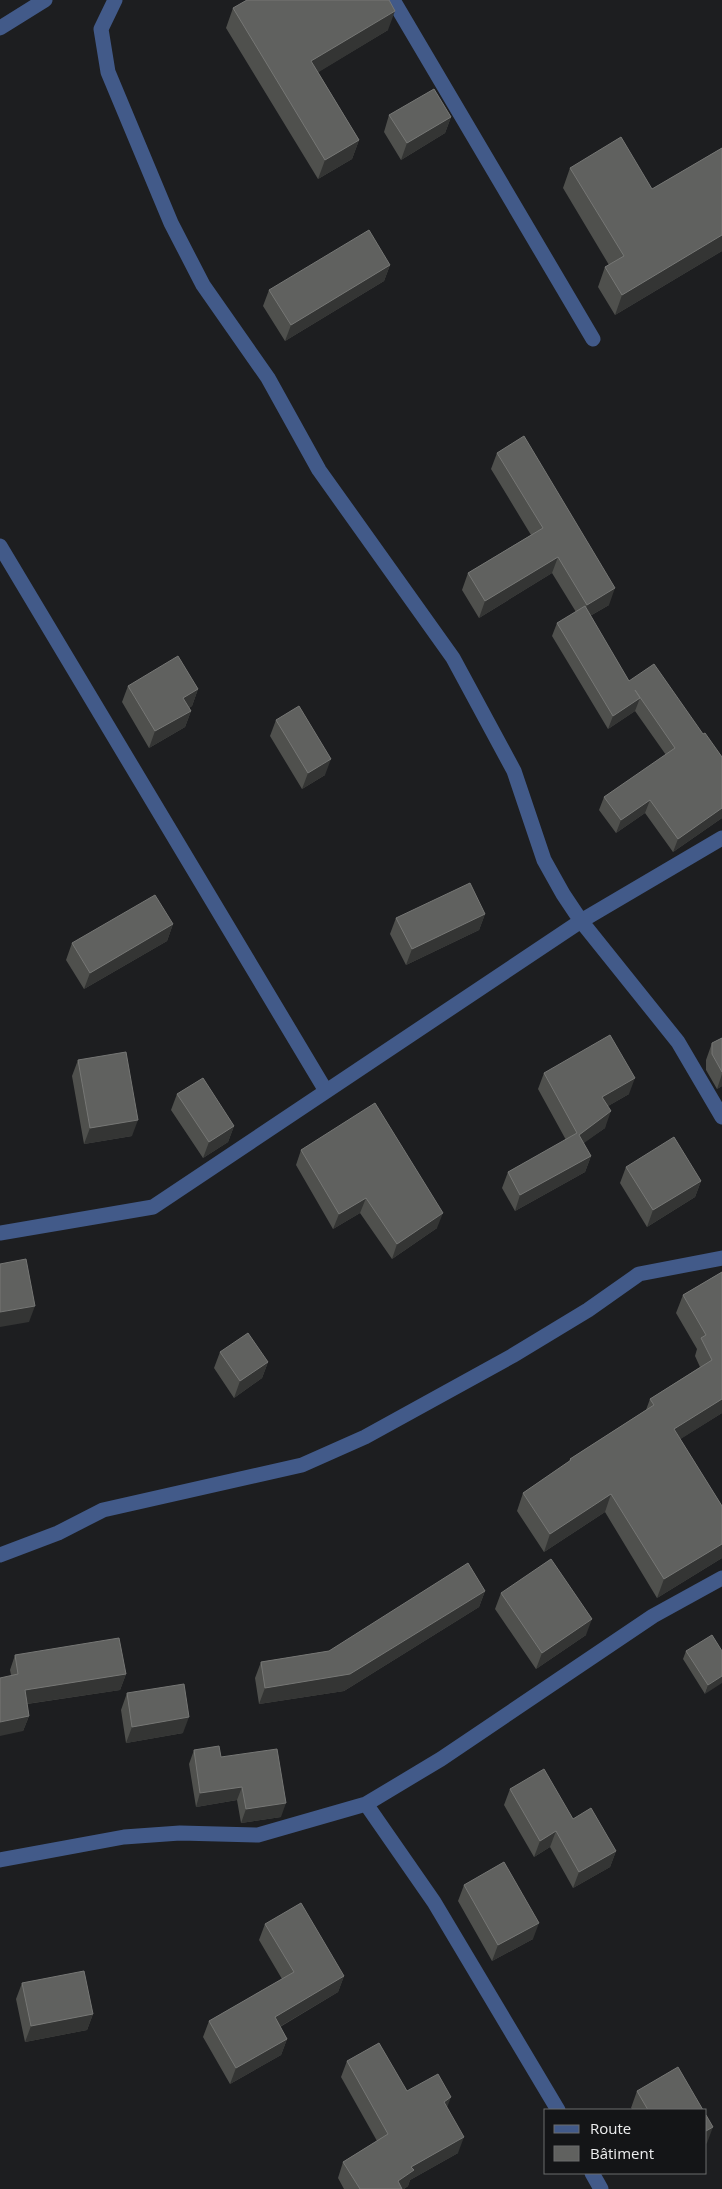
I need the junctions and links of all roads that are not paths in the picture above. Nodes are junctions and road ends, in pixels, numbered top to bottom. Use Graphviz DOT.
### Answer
graph roads {
  1 [pos="45,0"];
  2 [pos="115,0"];
  3 [pos="393,0"];
  4 [pos="0,28"];
  5 [pos="593,339"];
  6 [pos="0,546"];
  7 [pos="722,838"];
  8 [pos="581,921"];
  9 [pos="326,1091"];
  10 [pos="722,1117"];
  11 [pos="0,1233"];
  12 [pos="722,1258"];
  13 [pos="0,1555"];
  14 [pos="722,1578"];
  15 [pos="366,1804"];
  16 [pos="0,1860"];
  17 [pos="557,2109"];
  18 [pos="593,2174"];
  19 [pos="601,2189"];
  1 -- 4 [label="street"];
  2 -- 8 [label="street"];
  3 -- 5 [label="street"];
  6 -- 9 [label="street"];
  7 -- 8 [label="street"];
  8 -- 9 [label="street"];
  8 -- 10 [label="street"];
  9 -- 11 [label="street"];
  12 -- 13 [label="street"];
  14 -- 15 [label="street"];
  15 -- 16 [label="street"];
  15 -- 17 [label="street"];
  18 -- 19 [label="street"];
}
